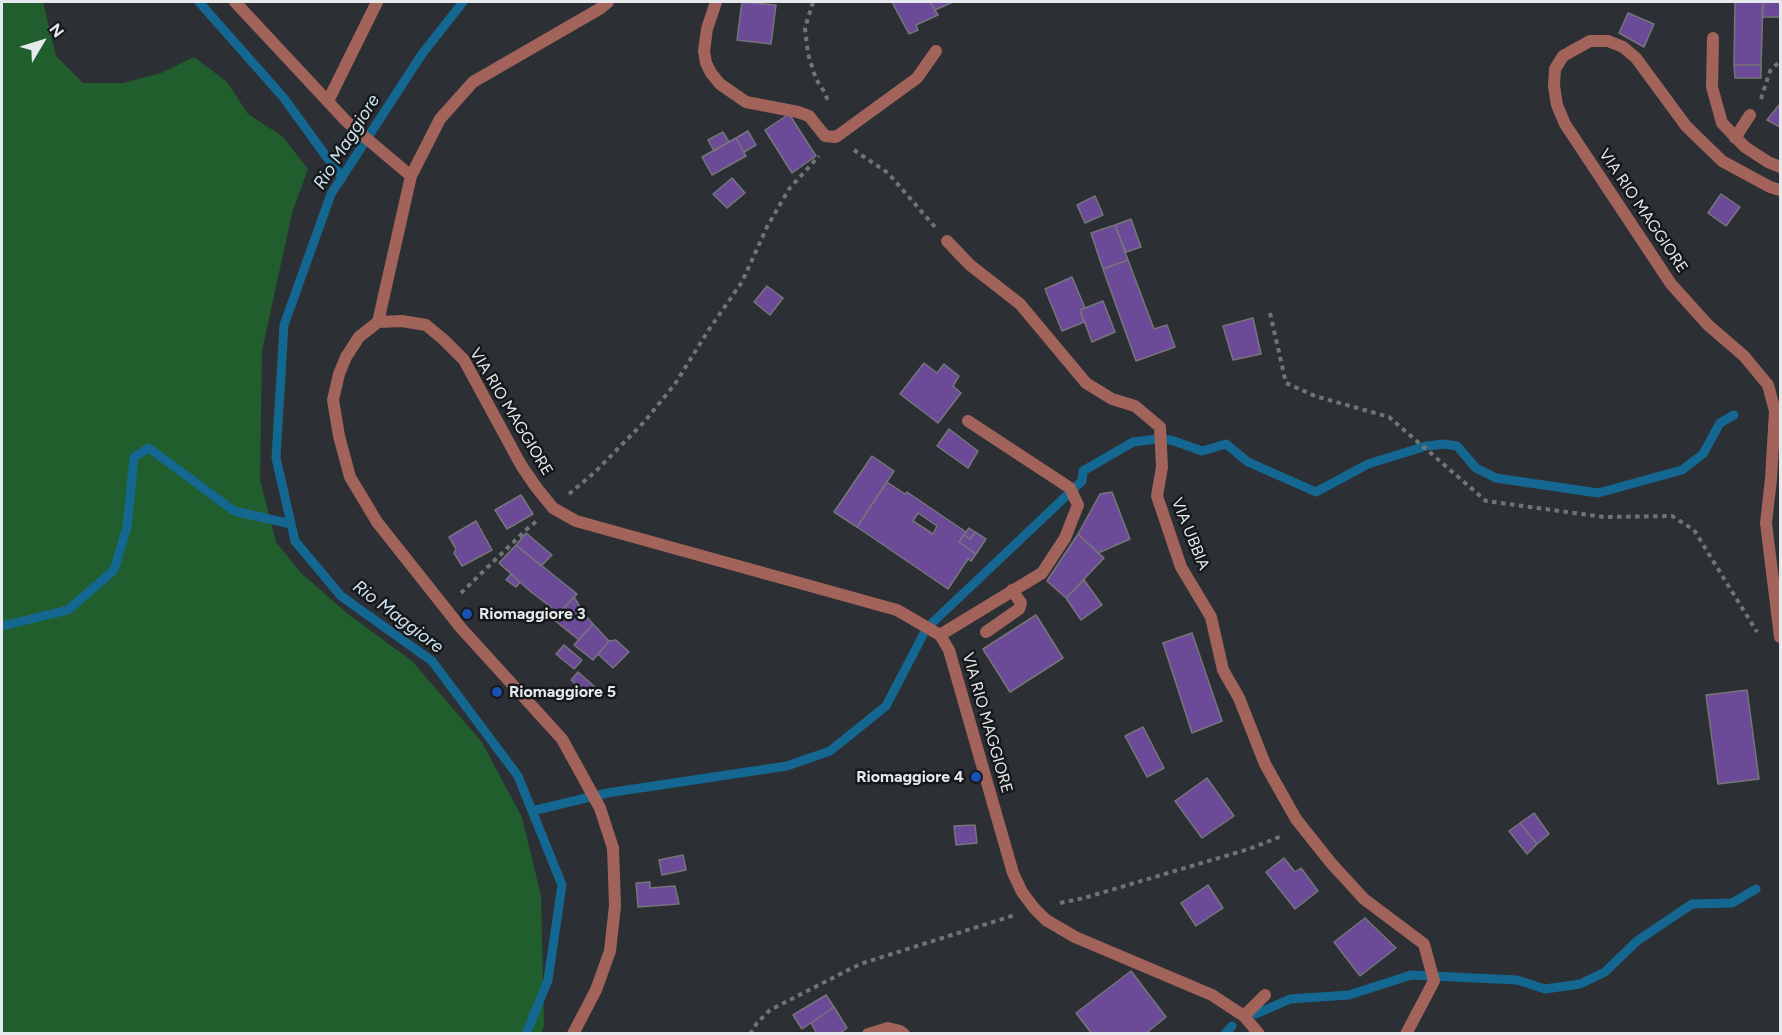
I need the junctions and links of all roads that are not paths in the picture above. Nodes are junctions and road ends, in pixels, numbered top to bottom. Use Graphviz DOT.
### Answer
graph roads {
  1 [pos="235,2"];
  2 [pos="377,2"];
  3 [pos="608,2"];
  4 [pos="716,2"];
  5 [pos="1713,38"];
  6 [pos="936,51"];
  7 [pos="328,101"];
  8 [pos="1750,115"];
  9 [pos="1735,138"];
  10 [pos="1780,167"];
  11 [pos="411,176"];
  12 [pos="1780,190"];
  13 [pos="947,241"];
  14 [pos="378,322"];
  15 [pos="968,421"];
  16 [pos="1012,590"];
  17 [pos="986,632"];
  18 [pos="940,635"];
  19 [pos="1780,637"];
  20 [pos="1265,995"];
  21 [pos="1244,1016"];
  22 [pos="573,1034"];
  23 [pos="868,1034"];
  24 [pos="904,1034"];
  25 [pos="1259,1034"];
  26 [pos="1406,1034"];
  1 -- 7 [label="street"];
  2 -- 7 [label="street"];
  3 -- 11 [label="street"];
  4 -- 6 [label="street"];
  5 -- 9 [label="street"];
  7 -- 11 [label="street"];
  8 -- 9 [label="street"];
  9 -- 10 [label="street"];
  11 -- 14 [label="street"];
  12 -- 19 [label="street, VIA RIO MAGGIORE"];
  13 -- 26 [label="street, VIA UBBIA"];
  14 -- 18 [label="street, VIA RIO MAGGIORE"];
  14 -- 22 [label="street"];
  15 -- 16 [label="street"];
  16 -- 17 [label="street"];
  16 -- 18 [label="street"];
  18 -- 21 [label="street, VIA RIO MAGGIORE"];
  20 -- 21 [label="street"];
  21 -- 25 [label="street, VIA RIO MAGGIORE"];
  23 -- 24 [label="street"];
}
